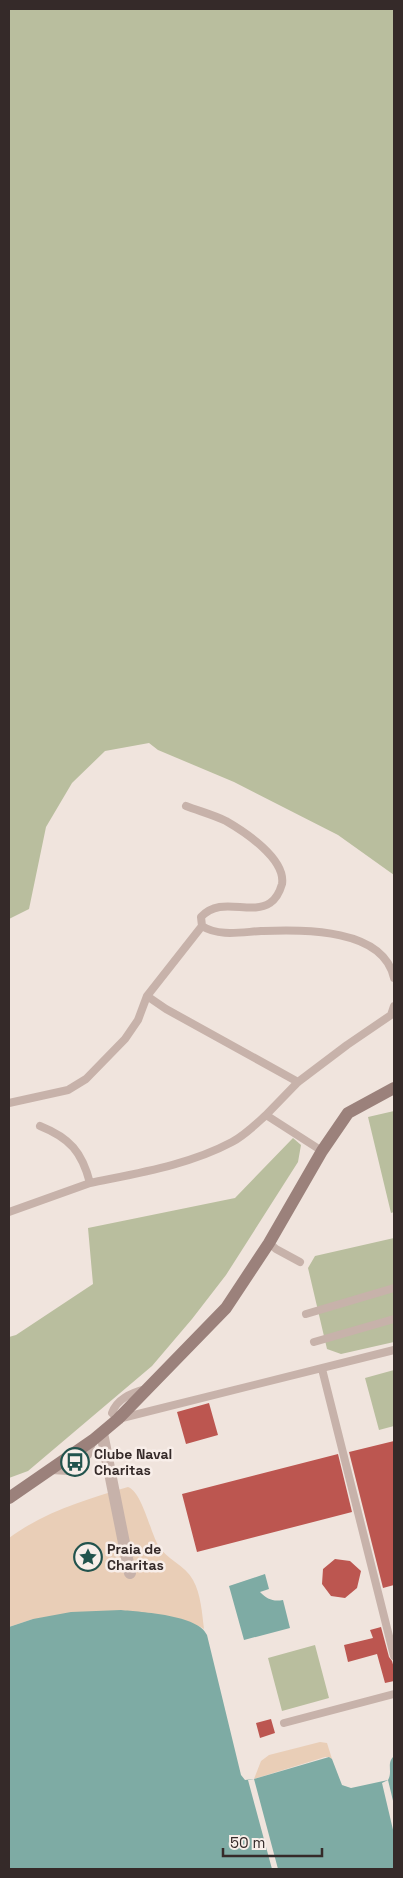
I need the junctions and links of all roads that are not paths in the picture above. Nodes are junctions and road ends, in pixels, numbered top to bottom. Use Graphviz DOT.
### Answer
graph roads {
  1 [pos="186,806"];
  2 [pos="202,926"];
  3 [pos="394,978"];
  4 [pos="147,996"];
  5 [pos="394,1006"];
  6 [pos="298,1082"];
  7 [pos="394,1088"];
  8 [pos="9,1103"];
  9 [pos="266,1115"];
  10 [pos="40,1126"];
  11 [pos="322,1151"];
  12 [pos="90,1184"];
  13 [pos="9,1212"];
  14 [pos="270,1243"];
  15 [pos="300,1262"];
  16 [pos="394,1288"];
  17 [pos="306,1314"];
  18 [pos="394,1320"];
  19 [pos="314,1342"];
  20 [pos="394,1350"];
  21 [pos="322,1368"];
  22 [pos="118,1419"];
  23 [pos="98,1436"];
  24 [pos="9,1498"];
  25 [pos="130,1573"];
  26 [pos="394,1656"];
  27 [pos="394,1694"];
  28 [pos="284,1723"];
  1 -- 2 [label="lane"];
  2 -- 3 [label="lane"];
  2 -- 4 [label="lane"];
  4 -- 6 [label="lane"];
  4 -- 8 [label="lane"];
  5 -- 6 [label="lane"];
  6 -- 9 [label="lane"];
  7 -- 11 [label="street"];
  9 -- 11 [label="lane"];
  9 -- 12 [label="lane"];
  10 -- 12 [label="lane"];
  11 -- 14 [label="street"];
  12 -- 13 [label="lane"];
  14 -- 15 [label="lane"];
  14 -- 22 [label="street"];
  16 -- 17 [label="lane"];
  18 -- 19 [label="lane"];
  20 -- 21 [label="lane"];
  21 -- 22 [label="lane"];
  21 -- 26 [label="lane"];
  22 -- 23 [label="street"];
  23 -- 24 [label="street"];
  23 -- 25 [label="street"];
  27 -- 28 [label="lane"];
}
